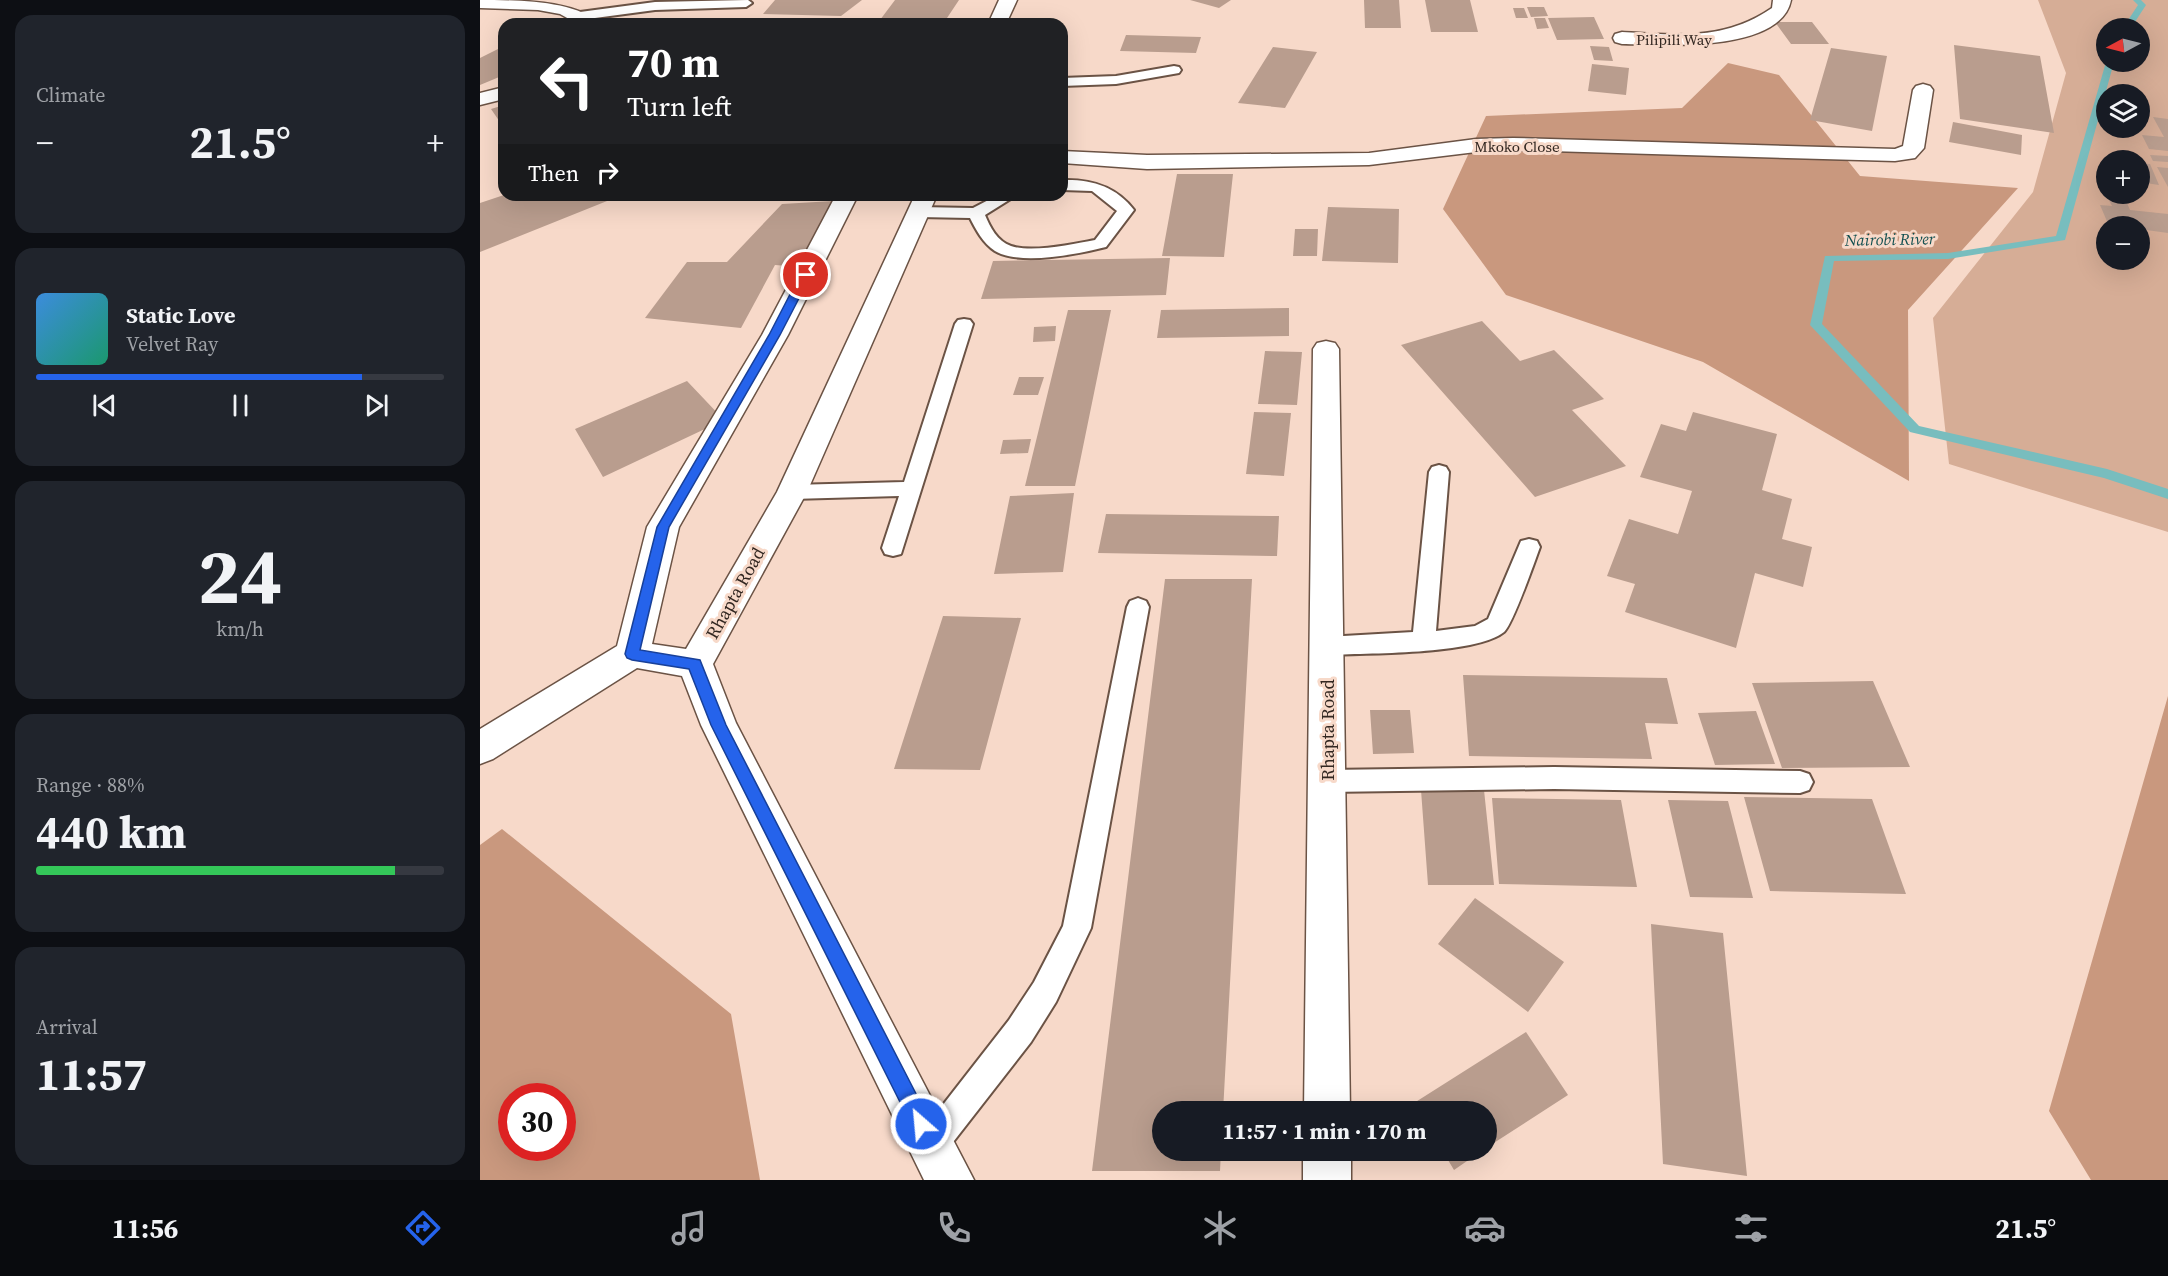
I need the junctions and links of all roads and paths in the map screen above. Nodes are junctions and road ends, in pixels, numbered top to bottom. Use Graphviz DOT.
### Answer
graph roads {
  1 [pos="1008,0"];
  2 [pos="1782,0"];
  3 [pos="480,3"];
  4 [pos="746,3"];
  5 [pos="578,14"];
  6 [pos="1000,18"];
  7 [pos="1622,38"];
  8 [pos="1174,70"];
  9 [pos="1068,82"];
  10 [pos="1923,90"];
  11 [pos="498,94"];
  12 [pos="480,99"];
  13 [pos="1068,157"];
  14 [pos="1068,184"];
  15 [pos="844,201"];
  16 [pos="998,201"];
  17 [pos="922,203"];
  18 [pos="976,213"];
  19 [pos="964,324"];
  20 [pos="1326,349"];
  21 [pos="1439,472"];
  22 [pos="910,489"];
  23 [pos="792,492"];
  24 [pos="893,548"];
  25 [pos="1529,548"];
  26 [pos="1138,607"];
  27 [pos="1424,641"];
  28 [pos="1326,646"];
  29 [pos="632,654"];
  30 [pos="695,664"];
  31 [pos="480,748"];
  32 [pos="1327,781"];
  33 [pos="1800,782"];
  34 [pos="1327,1101"];
  35 [pos="932,1144"];
  36 [pos="1327,1161"];
  37 [pos="950,1180"];
  38 [pos="1327,1180"];
  1 -- 6 [label="street"];
  2 -- 7 [label="street, Pilipili Way"];
  3 -- 5 [label="street"];
  4 -- 5 [label="lane"];
  8 -- 9 [label="lane"];
  10 -- 13 [label="street, Mkoko Close"];
  11 -- 12 [label="street"];
  14 -- 18 [label="lane"];
  15 -- 29 [label="street"];
  16 -- 18 [label="lane"];
  17 -- 18 [label="lane"];
  17 -- 23 [label="street, Rhapta Road"];
  19 -- 22 [label="lane"];
  20 -- 28 [label="street, Rhapta Road"];
  21 -- 27 [label="lane"];
  22 -- 23 [label="lane"];
  22 -- 24 [label="lane"];
  23 -- 30 [label="street, Rhapta Road"];
  25 -- 27 [label="lane"];
  26 -- 35 [label="lane"];
  27 -- 28 [label="lane"];
  28 -- 32 [label="street, Rhapta Road"];
  29 -- 30 [label="street"];
  29 -- 31 [label="street"];
  30 -- 35 [label="street"];
  32 -- 33 [label="lane"];
  32 -- 34 [label="street, Rhapta Road"];
  35 -- 37 [label="street"];
  36 -- 38 [label="street"];
}
